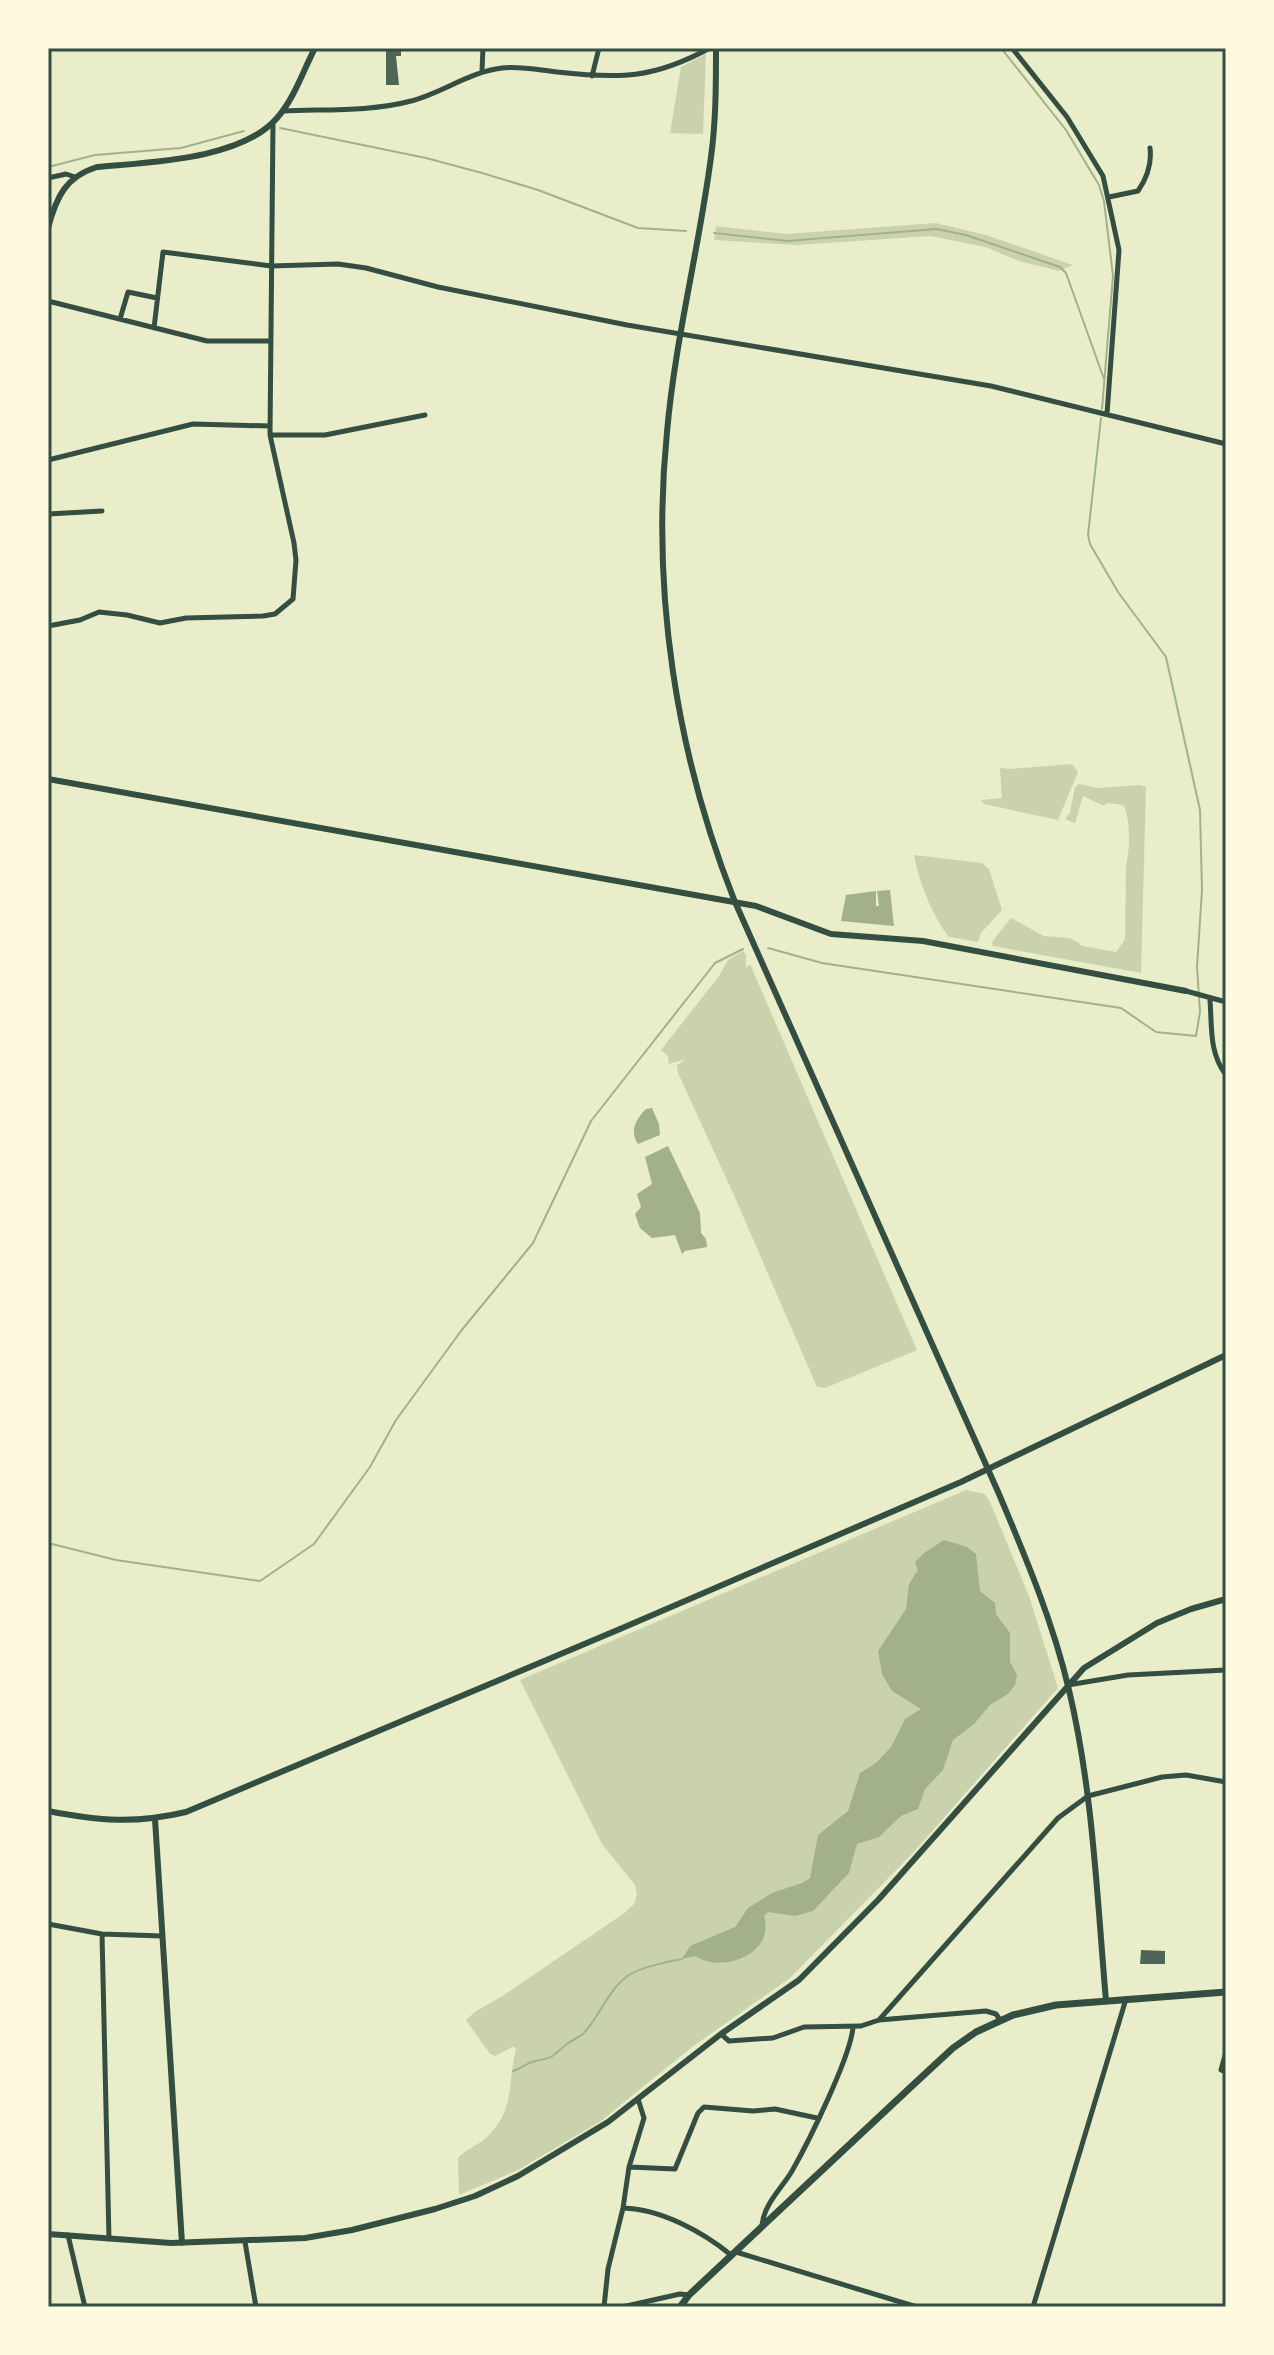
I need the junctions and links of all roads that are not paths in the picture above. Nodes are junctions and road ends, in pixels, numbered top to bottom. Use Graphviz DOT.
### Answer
graph roads {
  1 [pos="315,48"];
  2 [pos="483,48"];
  3 [pos="599,48"];
  4 [pos="710,48"];
  5 [pos="716,48"];
  6 [pos="1012,48"];
  7 [pos="482,71"];
  8 [pos="592,76"];
  9 [pos="282,111"];
  10 [pos="273,122"];
  11 [pos="1150,148"];
  12 [pos="75,177"];
  13 [pos="48,178"];
  14 [pos="1109,197"];
  15 [pos="48,228"];
  16 [pos="271,266"];
  17 [pos="157,298"];
  18 [pos="48,301"];
  19 [pos="120,319"];
  20 [pos="154,328"];
  21 [pos="681,335"];
  22 [pos="269,341"];
  23 [pos="1107,414"];
  24 [pos="425,415"];
  25 [pos="270,426"];
  26 [pos="270,435"];
  27 [pos="1226,444"];
  28 [pos="48,460"];
  29 [pos="102,511"];
  30 [pos="48,514"];
  31 [pos="48,626"];
  32 [pos="48,779"];
  33 [pos="735,902"];
  34 [pos="1186,991"];
  35 [pos="1207,998"];
  36 [pos="1226,1002"];
  37 [pos="1226,1075"];
  38 [pos="1226,1355"];
  39 [pos="988,1469"];
  40 [pos="1226,1599"];
  41 [pos="1226,1670"];
  42 [pos="1068,1685"];
  43 [pos="1226,1782"];
  44 [pos="1088,1796"];
  45 [pos="48,1811"];
  46 [pos="155,1819"];
  47 [pos="48,1924"];
  48 [pos="102,1934"];
  49 [pos="162,1936"];
  50 [pos="1226,1992"];
  51 [pos="1126,1999"];
  52 [pos="1106,2001"];
  53 [pos="879,2020"];
  54 [pos="1000,2020"];
  55 [pos="853,2027"];
  56 [pos="721,2034"];
  57 [pos="1226,2052"];
  58 [pos="1226,2072"];
  59 [pos="638,2099"];
  60 [pos="817,2118"];
  61 [pos="629,2167"];
  62 [pos="623,2208"];
  63 [pos="762,2227"];
  64 [pos="48,2234"];
  65 [pos="68,2235"];
  66 [pos="109,2239"];
  67 [pos="245,2242"];
  68 [pos="182,2243"];
  69 [pos="733,2254"];
  70 [pos="689,2295"];
  71 [pos="85,2307"];
  72 [pos="256,2307"];
  73 [pos="604,2307"];
  74 [pos="622,2307"];
  75 [pos="680,2307"];
  76 [pos="917,2307"];
  77 [pos="1033,2307"];
  1 -- 9 [label="street"];
  2 -- 7 [label="street"];
  3 -- 8 [label="street"];
  4 -- 8 [label="street"];
  5 -- 21 [label="street"];
  6 -- 14 [label="street"];
  7 -- 8 [label="street"];
  7 -- 9 [label="street"];
  9 -- 10 [label="street"];
  10 -- 12 [label="street"];
  10 -- 16 [label="street"];
  11 -- 14 [label="street"];
  12 -- 13 [label="street"];
  12 -- 15 [label="street"];
  14 -- 23 [label="street"];
  16 -- 17 [label="street"];
  16 -- 21 [label="street"];
  16 -- 22 [label="street"];
  17 -- 19 [label="street"];
  17 -- 20 [label="street"];
  18 -- 19 [label="street"];
  19 -- 20 [label="street"];
  20 -- 22 [label="street"];
  21 -- 23 [label="street"];
  21 -- 33 [label="street"];
  22 -- 25 [label="street"];
  23 -- 27 [label="street"];
  24 -- 26 [label="street"];
  25 -- 26 [label="street"];
  25 -- 28 [label="street"];
  26 -- 31 [label="street"];
  29 -- 30 [label="street"];
  32 -- 33 [label="street"];
  33 -- 34 [label="street"];
  33 -- 39 [label="street"];
  34 -- 35 [label="street"];
  35 -- 36 [label="street"];
  35 -- 37 [label="street"];
  38 -- 39 [label="street"];
  39 -- 42 [label="street"];
  39 -- 46 [label="street"];
  40 -- 42 [label="street"];
  41 -- 42 [label="street"];
  42 -- 44 [label="street"];
  42 -- 56 [label="street"];
  43 -- 44 [label="street"];
  44 -- 52 [label="street"];
  44 -- 53 [label="street"];
  45 -- 46 [label="street"];
  46 -- 49 [label="street"];
  47 -- 48 [label="street"];
  48 -- 49 [label="street"];
  48 -- 66 [label="street"];
  49 -- 68 [label="street"];
  50 -- 51 [label="main road"];
  51 -- 52 [label="main road"];
  51 -- 77 [label="street"];
  52 -- 54 [label="main road"];
  53 -- 54 [label="street"];
  53 -- 55 [label="street"];
  54 -- 63 [label="main road"];
  55 -- 56 [label="street"];
  55 -- 60 [label="street"];
  56 -- 59 [label="street"];
  57 -- 58 [label="street"];
  59 -- 61 [label="street"];
  59 -- 67 [label="street"];
  60 -- 61 [label="street"];
  60 -- 63 [label="street"];
  61 -- 62 [label="street"];
  62 -- 69 [label="street"];
  62 -- 73 [label="street"];
  63 -- 69 [label="main road"];
  64 -- 65 [label="street"];
  65 -- 66 [label="street"];
  65 -- 71 [label="street"];
  66 -- 68 [label="street"];
  67 -- 68 [label="street"];
  67 -- 72 [label="street"];
  69 -- 70 [label="main road"];
  69 -- 76 [label="street"];
  70 -- 74 [label="street"];
  70 -- 75 [label="main road"];
}
